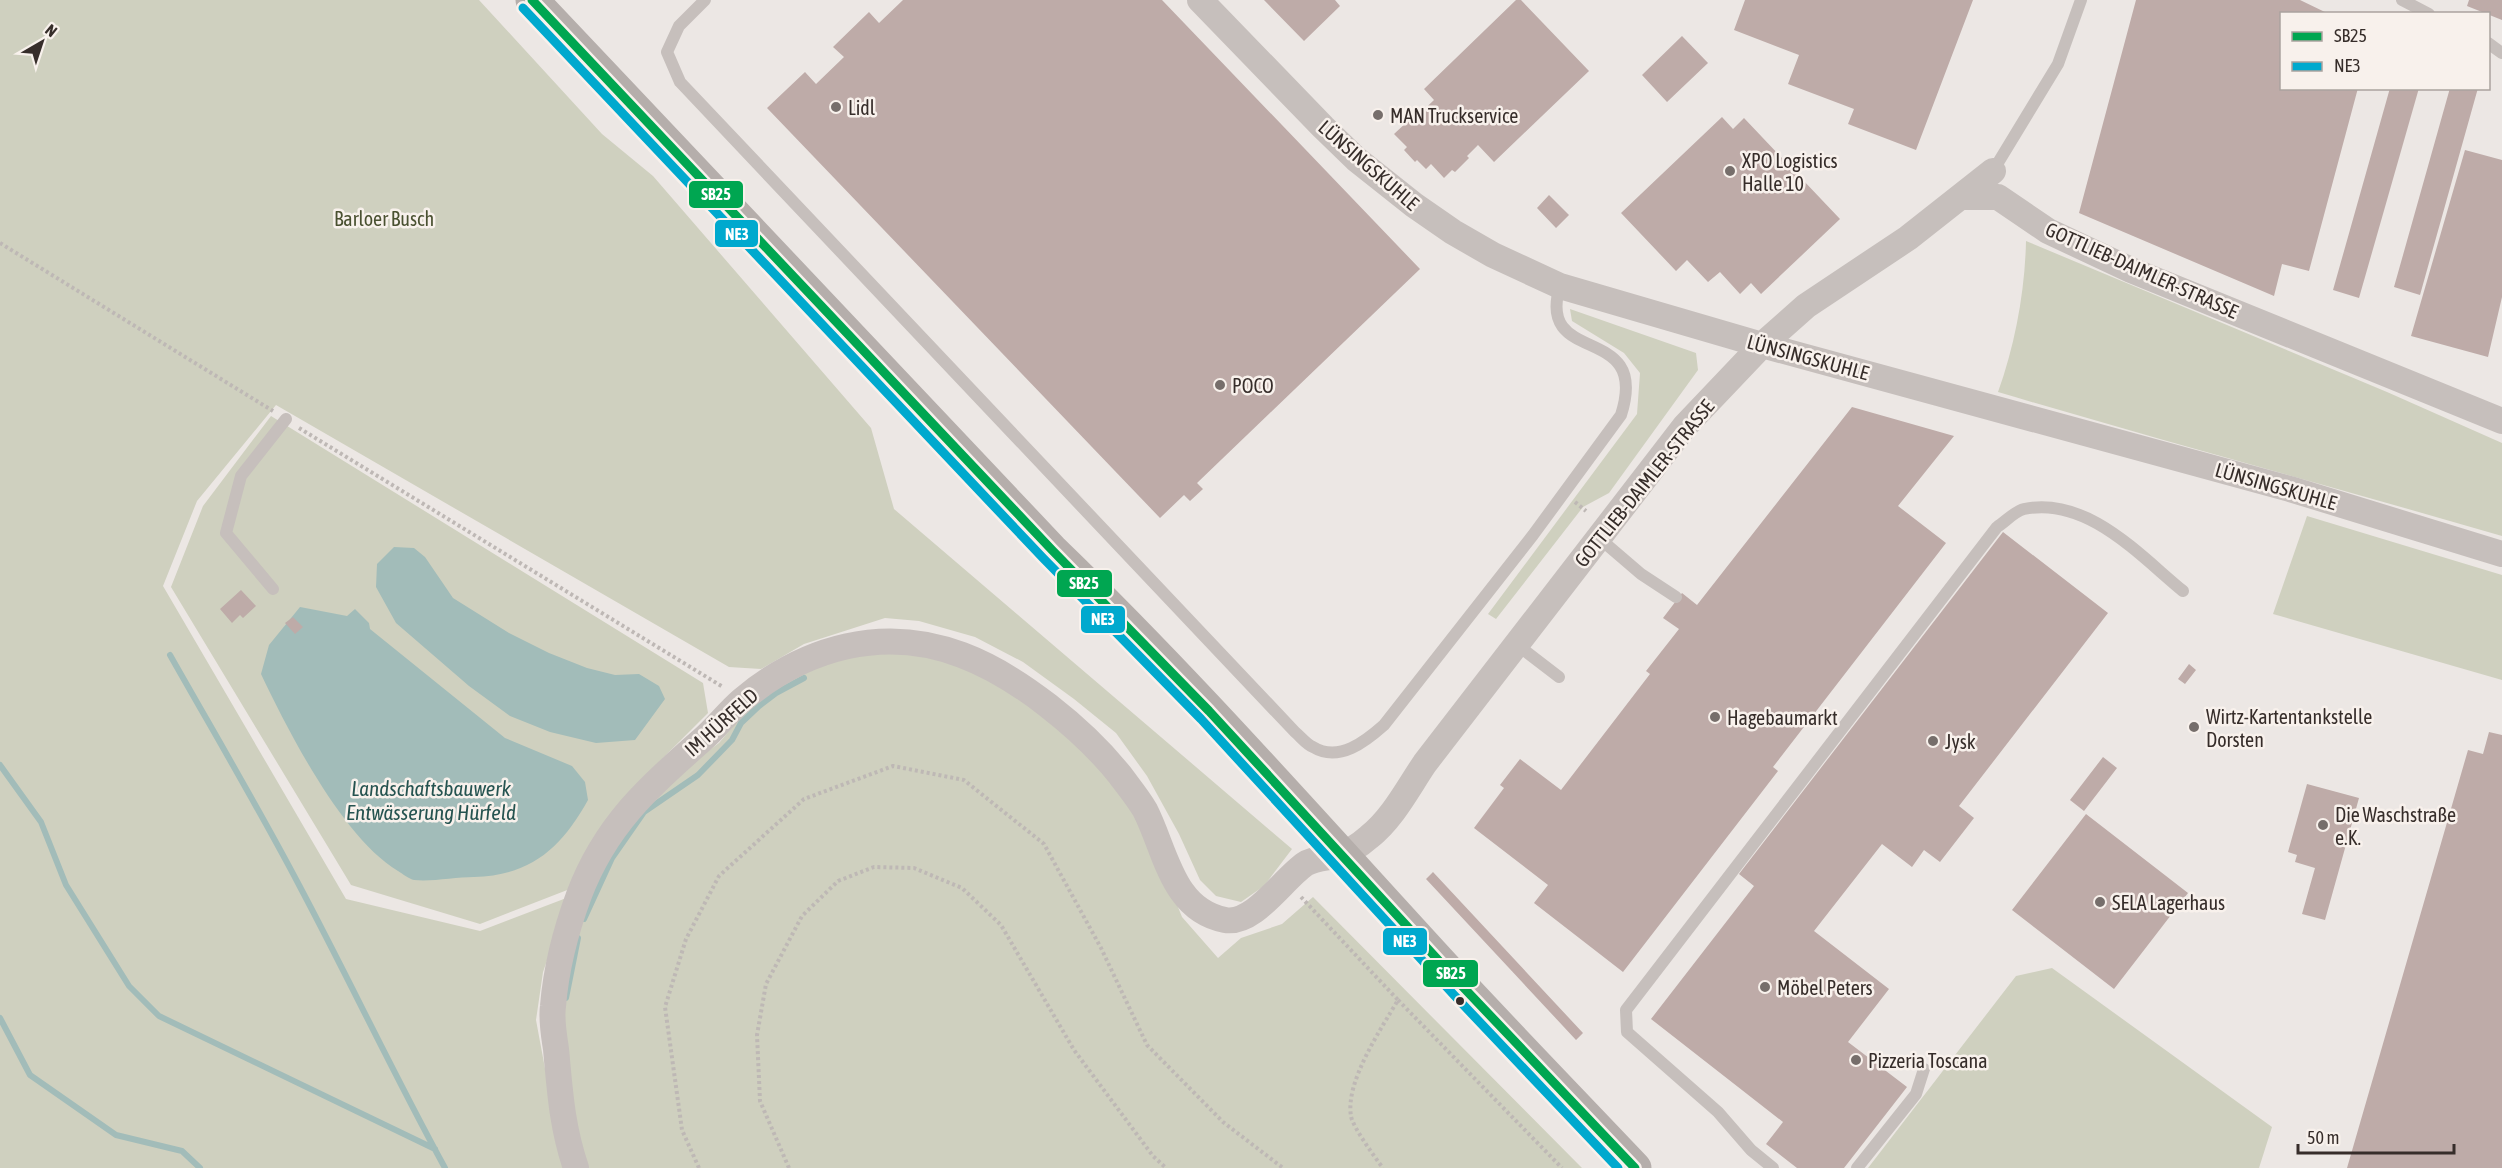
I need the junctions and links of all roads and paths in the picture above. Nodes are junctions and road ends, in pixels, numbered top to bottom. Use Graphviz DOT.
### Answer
graph roads {
  1 [pos="532,0"];
  2 [pos="705,0"];
  3 [pos="1200,0"];
  4 [pos="2081,0"];
  5 [pos="2402,0"];
  6 [pos="2425,12"];
  7 [pos="1993,171"];
  8 [pos="1961,197"];
  9 [pos="0,243"];
  10 [pos="1560,286"];
  11 [pos="1762,345"];
  12 [pos="286,420"];
  13 [pos="2502,421"];
  14 [pos="1574,501"];
  15 [pos="1586,511"];
  16 [pos="1599,538"];
  17 [pos="2502,554"];
  18 [pos="273,589"];
  19 [pos="2183,591"];
  20 [pos="1676,597"];
  21 [pos="1516,644"];
  22 [pos="1559,677"];
  23 [pos="743,699"];
  24 [pos="1344,854"];
  25 [pos="1287,881"];
  26 [pos="1398,1000"];
  27 [pos="1924,1069"];
  28 [pos="576,1168"];
  29 [pos="699,1168"];
  30 [pos="789,1168"];
  31 [pos="1166,1168"];
  32 [pos="1283,1168"];
  33 [pos="1383,1168"];
  34 [pos="1562,1168"];
  35 [pos="1635,1168"];
  36 [pos="1773,1168"];
  37 [pos="1857,1168"];
  1 -- 24 [label="main road"];
  2 -- 10 [label="lane"];
  3 -- 10 [label="street, LÜNSINGSKUHLE"];
  4 -- 7 [label="lane"];
  5 -- 6 [label="lane"];
  7 -- 8 [label="street"];
  8 -- 11 [label="street, GOTTLIEB-DAIMLER-STRASSE"];
  8 -- 13 [label="street, GOTTLIEB-DAIMLER-STRASSE"];
  9 -- 12 [label="path"];
  10 -- 11 [label="street, LÜNSINGSKUHLE"];
  11 -- 16 [label="street, GOTTLIEB-DAIMLER-STRASSE"];
  11 -- 17 [label="street, LÜNSINGSKUHLE"];
  12 -- 18 [label="lane"];
  12 -- 23 [label="path"];
  14 -- 15 [label="path"];
  16 -- 20 [label="lane"];
  16 -- 21 [label="street, GOTTLIEB-DAIMLER-STRASSE"];
  19 -- 36 [label="lane"];
  21 -- 22 [label="lane"];
  21 -- 24 [label="street, GOTTLIEB-DAIMLER-STRASSE"];
  23 -- 25 [label="street, IM HÜRFELD"];
  23 -- 28 [label="street, IM HÜRFELD"];
  24 -- 25 [label="street, IM HÜRFELD"];
  24 -- 35 [label="main road"];
  25 -- 26 [label="path"];
  26 -- 33 [label="path"];
  26 -- 34 [label="path"];
  27 -- 37 [label="lane"];
  29 -- 32 [label="path"];
  30 -- 31 [label="path"];
}
